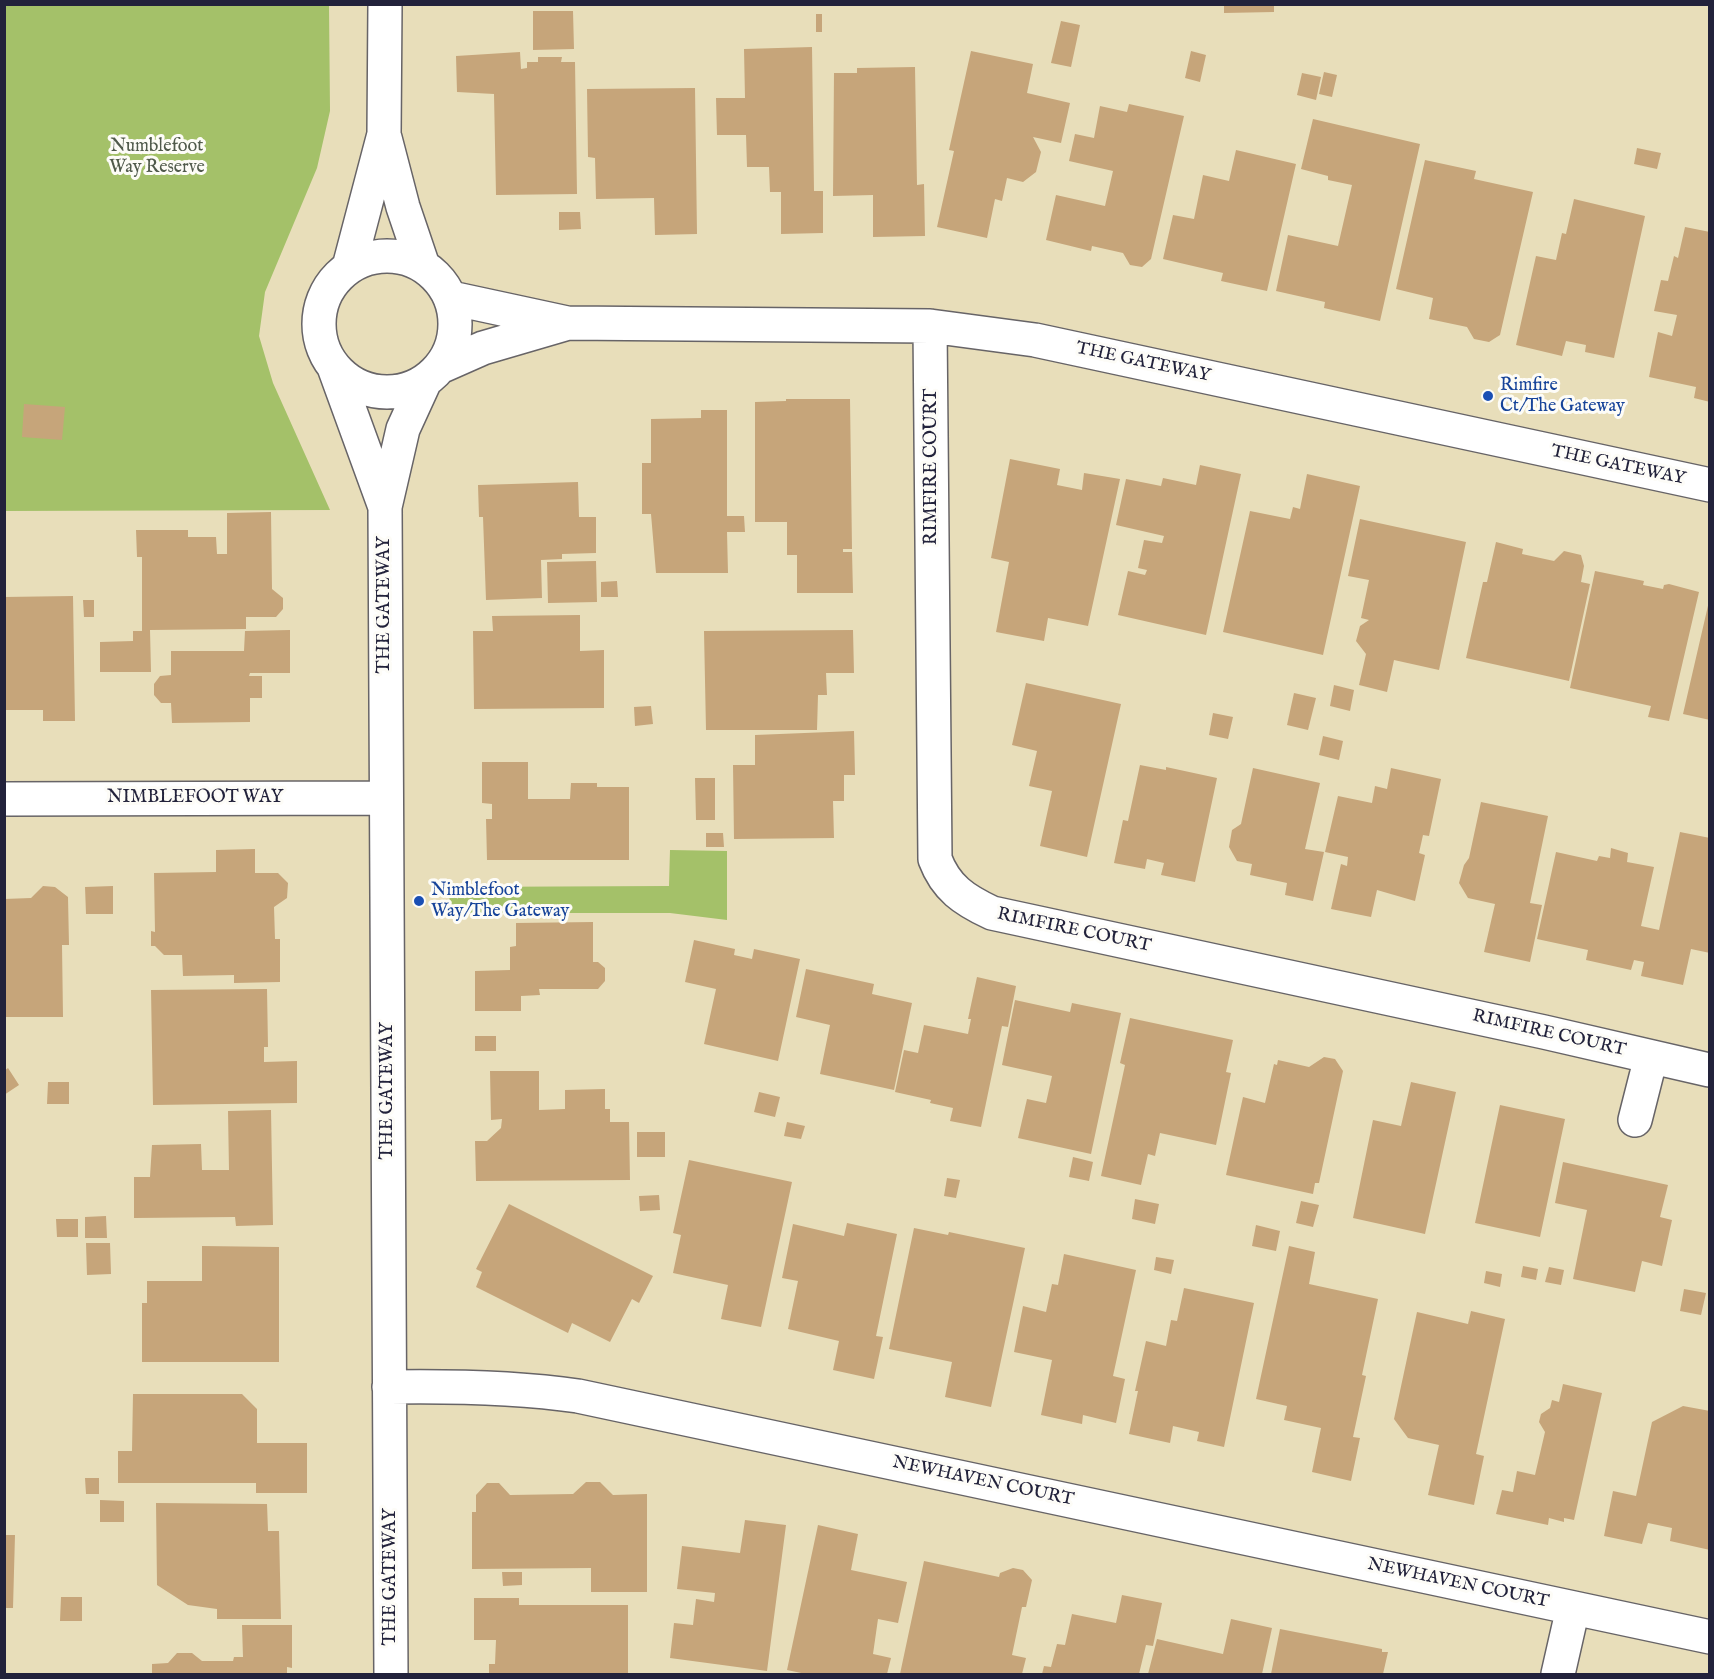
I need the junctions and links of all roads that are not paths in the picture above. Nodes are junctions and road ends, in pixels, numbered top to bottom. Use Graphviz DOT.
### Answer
graph roads {
  1 [pos="385,4"];
  2 [pos="384,134"];
  3 [pos="423,266"];
  4 [pos="350,267"];
  5 [pos="451,298"];
  6 [pos="567,323"];
  7 [pos="930,326"];
  8 [pos="334,367"];
  9 [pos="432,374"];
  10 [pos="1710,485"];
  11 [pos="385,507"];
  12 [pos="386,798"];
  13 [pos="4,799"];
  14 [pos="1651,1057"];
  15 [pos="1708,1070"];
  16 [pos="1635,1120"];
  17 [pos="389,1387"];
  18 [pos="1573,1608"];
  19 [pos="1710,1637"];
  20 [pos="391,1674"];
  21 [pos="1558,1674"];
  1 -- 2 [label="street"];
  2 -- 3 [label="street"];
  2 -- 4 [label="street"];
  3 -- 4 [label="street"];
  3 -- 5 [label="street"];
  4 -- 8 [label="street"];
  5 -- 6 [label="street, THE GATEWAY"];
  5 -- 9 [label="street"];
  6 -- 7 [label="street, THE GATEWAY"];
  6 -- 9 [label="street, THE GATEWAY"];
  7 -- 10 [label="street, THE GATEWAY"];
  7 -- 14 [label="street, RIMFIRE COURT"];
  8 -- 9 [label="street"];
  8 -- 11 [label="street, THE GATEWAY"];
  9 -- 11 [label="street, THE GATEWAY"];
  11 -- 12 [label="street, THE GATEWAY"];
  12 -- 13 [label="street, NIMBLEFOOT WAY"];
  12 -- 17 [label="street, THE GATEWAY"];
  14 -- 15 [label="street, RIMFIRE COURT"];
  14 -- 16 [label="street, RIMFIRE COURT"];
  17 -- 18 [label="street, NEWHAVEN COURT"];
  17 -- 20 [label="street, THE GATEWAY"];
  18 -- 19 [label="street, NEWHAVEN COURT"];
  18 -- 21 [label="street, NEWHAVEN COURT"];
}
